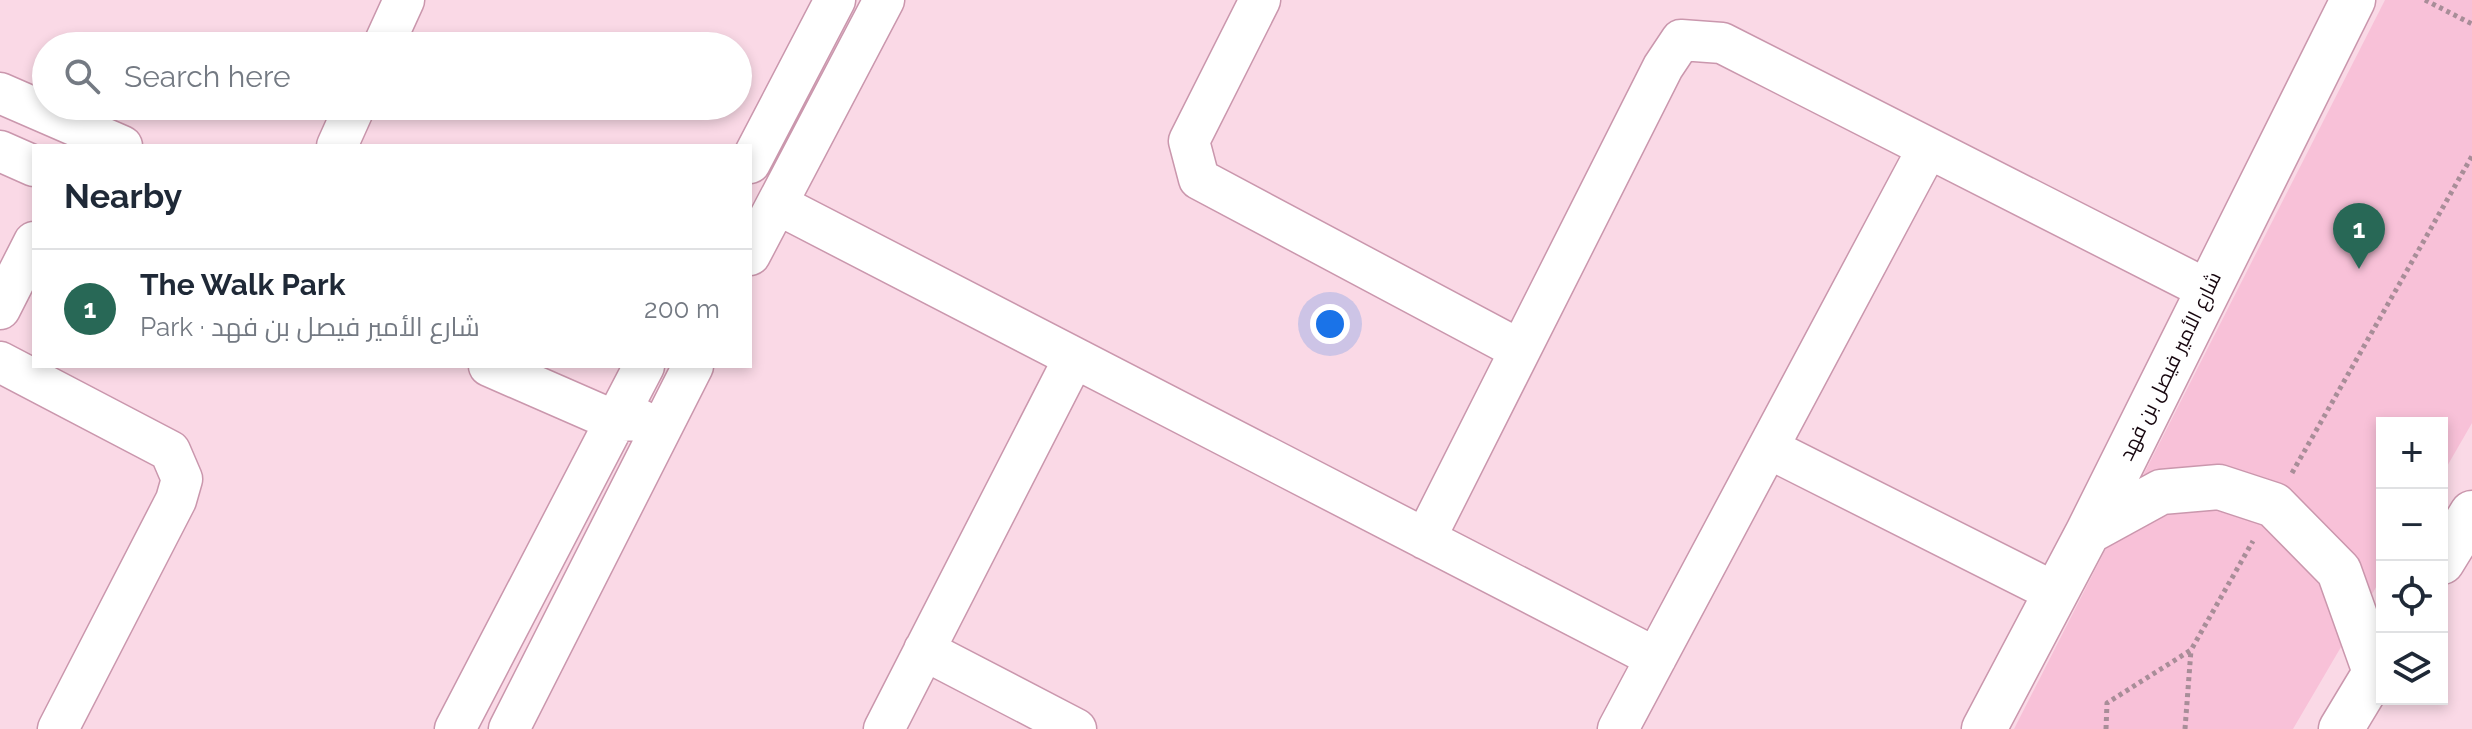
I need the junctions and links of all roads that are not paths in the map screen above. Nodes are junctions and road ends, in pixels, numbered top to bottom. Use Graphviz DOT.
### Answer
graph roads {
  1 [pos="404,0"];
  2 [pos="835,0"];
  3 [pos="884,0"];
  4 [pos="1260,0"];
  5 [pos="2353,0"];
  6 [pos="389,32"];
  7 [pos="0,93"];
  8 [pos="32,107"];
  9 [pos="62,120"];
  10 [pos="349,120"];
  11 [pos="117,144"];
  12 [pos="338,144"];
  13 [pos="1928,148"];
  14 [pos="0,151"];
  15 [pos="752,159"];
  16 [pos="32,165"];
  17 [pos="777,204"];
  18 [pos="32,246"];
  19 [pos="752,251"];
  20 [pos="2208,290"];
  21 [pos="0,309"];
  22 [pos="1520,350"];
  23 [pos="1074,358"];
  24 [pos="0,362"];
  25 [pos="494,368"];
  26 [pos="692,368"];
  27 [pos="635,369"];
  28 [pos="666,418"];
  29 [pos="615,421"];
  30 [pos="1768,448"];
  31 [pos="2472,513"];
  32 [pos="2088,532"];
  33 [pos="1425,539"];
  34 [pos="2443,561"];
  35 [pos="2056,593"];
  36 [pos="924,650"];
  37 [pos="1656,658"];
  38 [pos="2376,659"];
  39 [pos="2376,671"];
  40 [pos="58,729"];
  41 [pos="455,729"];
  42 [pos="509,729"];
  43 [pos="884,729"];
  44 [pos="1076,729"];
  45 [pos="1618,729"];
  46 [pos="1984,729"];
  47 [pos="2341,729"];
  1 -- 6 [label="street"];
  2 -- 15 [label="street"];
  3 -- 17 [label="street"];
  4 -- 22 [label="street"];
  5 -- 20 [label="main road, شارع الأمير فيصل بن فهد"];
  7 -- 8 [label="street"];
  9 -- 11 [label="street"];
  10 -- 12 [label="street"];
  13 -- 20 [label="street"];
  13 -- 22 [label="street"];
  13 -- 30 [label="street"];
  14 -- 16 [label="street"];
  17 -- 19 [label="street"];
  17 -- 23 [label="street"];
  18 -- 21 [label="street"];
  20 -- 32 [label="main road, شارع الأمير فيصل بن فهد"];
  22 -- 33 [label="street"];
  23 -- 33 [label="street"];
  23 -- 36 [label="street"];
  24 -- 40 [label="street"];
  25 -- 29 [label="street"];
  26 -- 28 [label="street"];
  27 -- 28 [label="street"];
  27 -- 29 [label="street"];
  28 -- 29 [label="street"];
  28 -- 42 [label="street"];
  29 -- 41 [label="street"];
  30 -- 35 [label="street"];
  30 -- 37 [label="street"];
  31 -- 34 [label="main road"];
  32 -- 35 [label="main road, شارع الأمير فيصل بن فهد"];
  32 -- 38 [label="main road"];
  33 -- 37 [label="street"];
  35 -- 46 [label="main road, شارع الأمير فيصل بن فهد"];
  36 -- 43 [label="street"];
  36 -- 44 [label="street"];
  37 -- 45 [label="street"];
  39 -- 47 [label="main road"];
}
